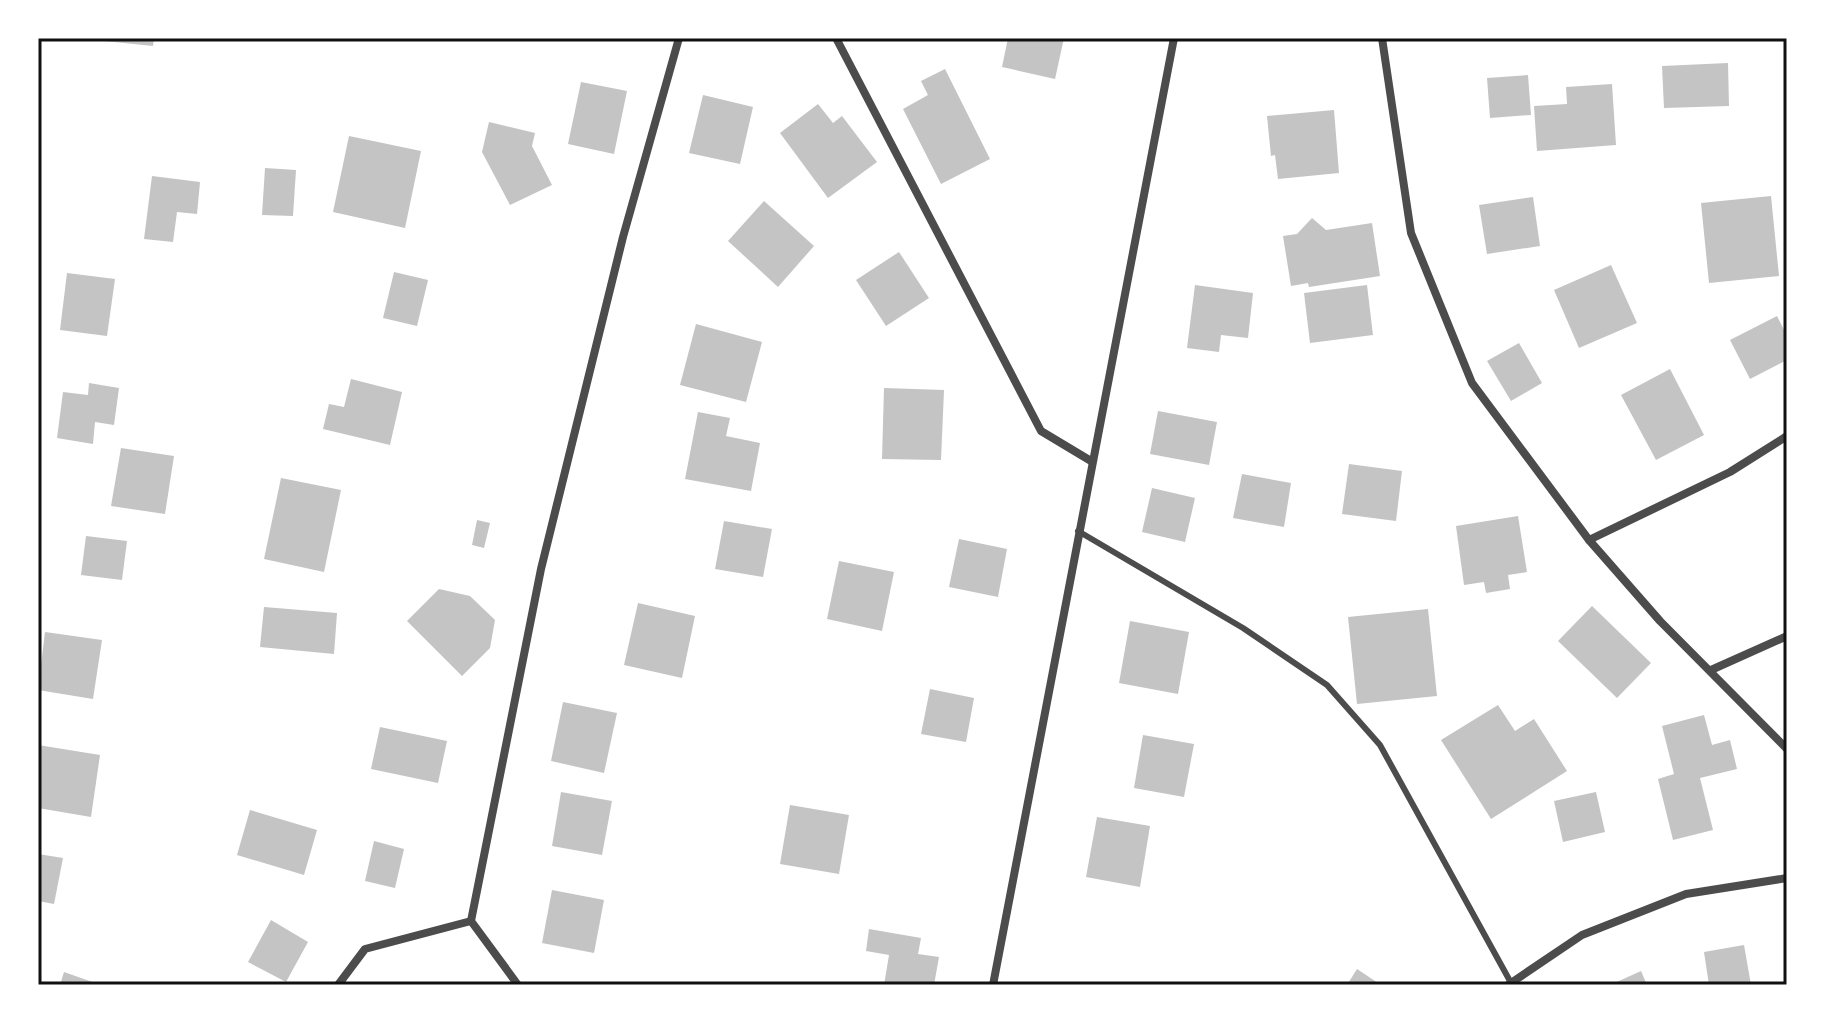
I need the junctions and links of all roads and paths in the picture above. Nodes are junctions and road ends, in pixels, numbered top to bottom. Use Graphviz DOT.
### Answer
graph roads {
  1 [pos="679,38"];
  2 [pos="836,38"];
  3 [pos="1174,38"];
  4 [pos="1382,38"];
  5 [pos="1787,436"];
  6 [pos="1091,461"];
  7 [pos="1078,531"];
  8 [pos="1589,540"];
  9 [pos="1787,636"];
  10 [pos="1711,670"];
  11 [pos="1787,749"];
  12 [pos="1787,878"];
  13 [pos="471,921"];
  14 [pos="1509,983"];
  15 [pos="338,985"];
  16 [pos="518,985"];
  17 [pos="993,985"];
  1 -- 13 [label="street"];
  2 -- 6 [label="street"];
  3 -- 6 [label="street"];
  4 -- 8 [label="street"];
  5 -- 8 [label="street"];
  6 -- 7 [label="street"];
  7 -- 14 [label="lane"];
  7 -- 17 [label="street"];
  8 -- 10 [label="street"];
  9 -- 10 [label="street"];
  10 -- 11 [label="street"];
  12 -- 14 [label="street"];
  13 -- 15 [label="street"];
  13 -- 16 [label="street"];
}
